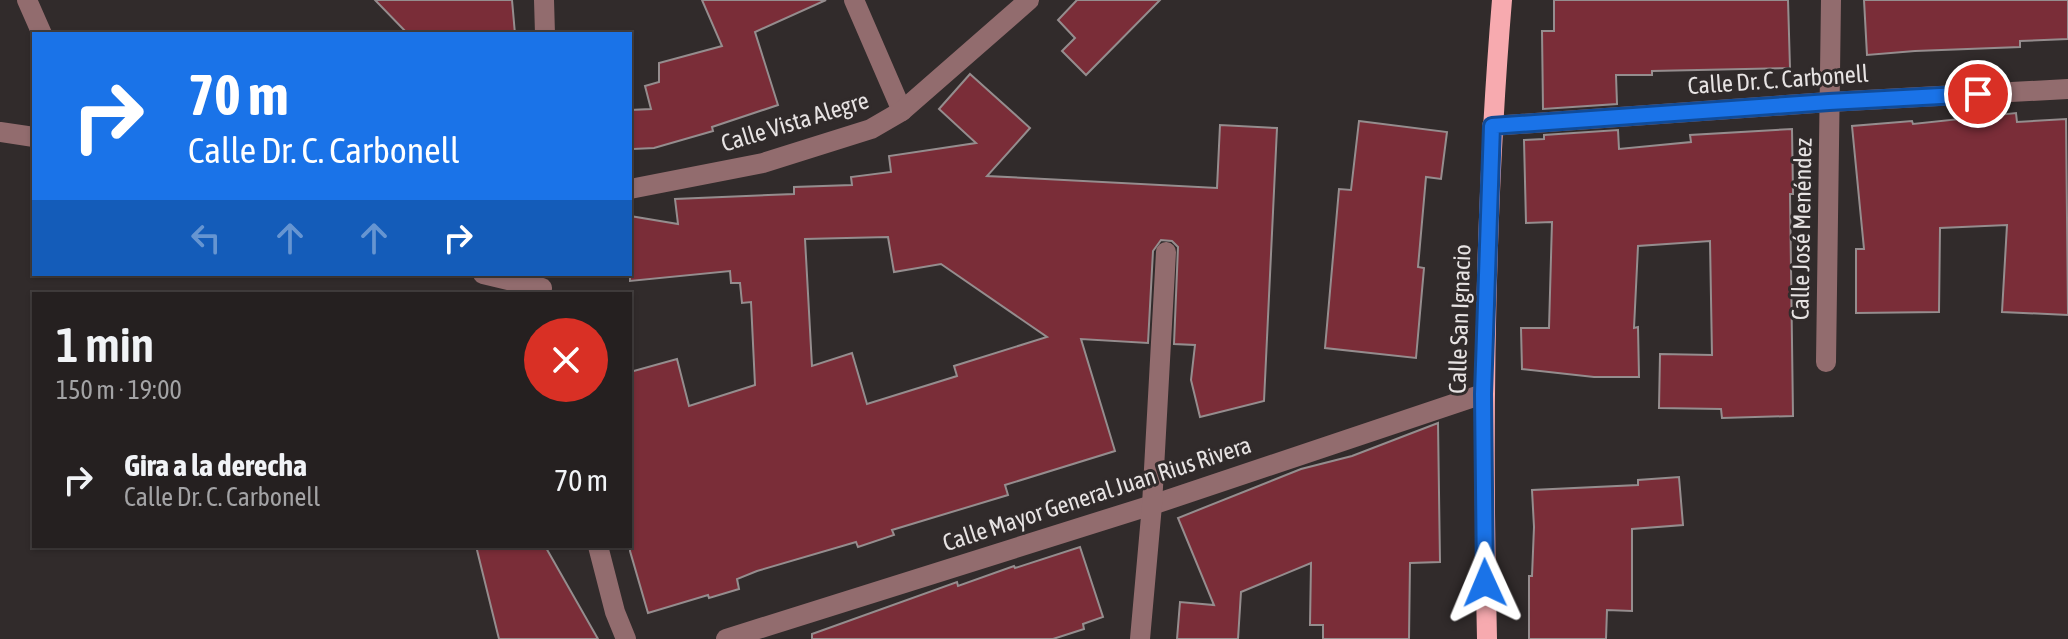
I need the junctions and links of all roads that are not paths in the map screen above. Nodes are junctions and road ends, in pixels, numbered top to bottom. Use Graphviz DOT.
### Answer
graph roads {
  1 [pos="27,0"];
  2 [pos="544,0"];
  3 [pos="854,0"];
  4 [pos="1029,0"];
  5 [pos="1502,0"];
  6 [pos="1831,0"];
  7 [pos="41,32"];
  8 [pos="545,32"];
  9 [pos="2068,89"];
  10 [pos="1829,102"];
  11 [pos="902,111"];
  12 [pos="1492,126"];
  13 [pos="0,132"];
  14 [pos="32,137"];
  15 [pos="632,189"];
  16 [pos="1166,252"];
  17 [pos="494,276"];
  18 [pos="543,285"];
  19 [pos="1826,362"];
  20 [pos="1483,394"];
  21 [pos="1152,505"];
  22 [pos="599,548"];
  23 [pos="626,639"];
  24 [pos="726,639"];
  25 [pos="1140,639"];
  26 [pos="1487,639"];
  1 -- 7 [label="street"];
  2 -- 8 [label="street"];
  3 -- 11 [label="street"];
  4 -- 11 [label="street, Calle Vista Alegre"];
  5 -- 12 [label="main road, Calle San Ignacio"];
  6 -- 10 [label="street, Calle José Menéndez"];
  9 -- 10 [label="street, Calle Dr. C. Carbonell"];
  10 -- 12 [label="street, Calle Dr. C. Carbonell"];
  10 -- 19 [label="street, Calle José Menéndez"];
  11 -- 15 [label="street, Calle Vista Alegre"];
  12 -- 20 [label="main road, Calle San Ignacio"];
  13 -- 14 [label="street"];
  16 -- 21 [label="street"];
  17 -- 18 [label="street"];
  20 -- 21 [label="street, Calle Mayor General Juan Rius Rivera"];
  20 -- 26 [label="main road, Calle San Ignacio"];
  21 -- 24 [label="street, Calle Mayor General Juan Rius Rivera"];
  21 -- 25 [label="street"];
  22 -- 23 [label="street"];
}
